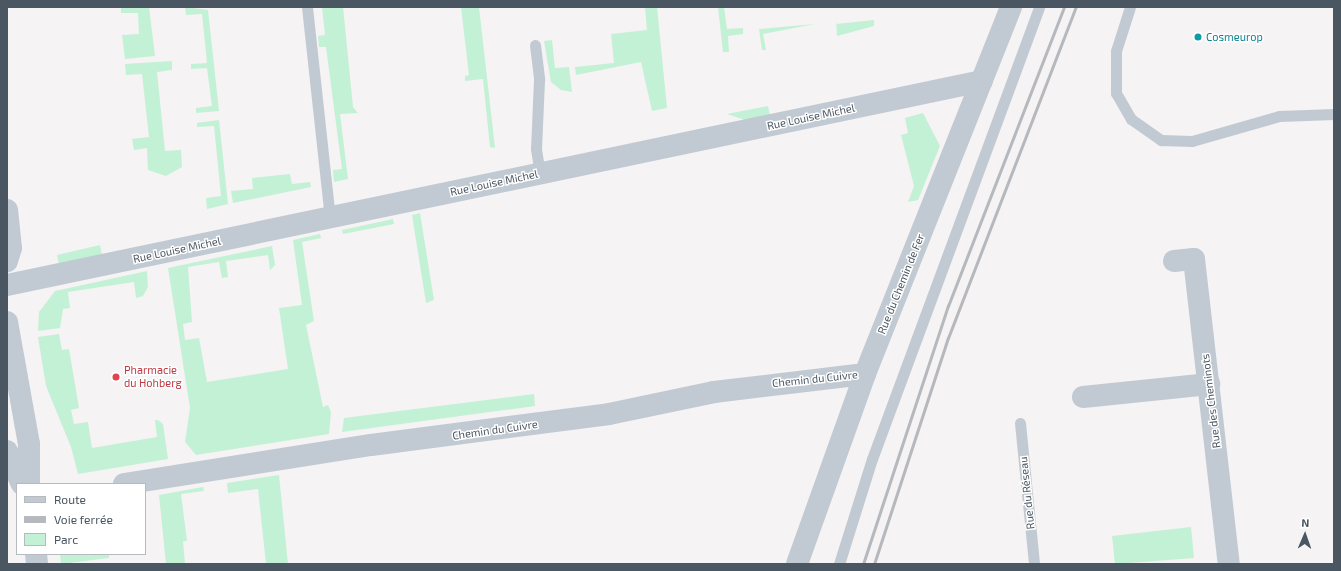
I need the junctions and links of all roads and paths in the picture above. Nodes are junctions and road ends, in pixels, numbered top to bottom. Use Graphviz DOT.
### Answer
graph roads {
  1 [pos="307,7"];
  2 [pos="1011,7"];
  3 [pos="1039,7"];
  4 [pos="1130,7"];
  5 [pos="535,45"];
  6 [pos="982,82"];
  7 [pos="1334,114"];
  8 [pos="540,174"];
  9 [pos="7,210"];
  10 [pos="330,218"];
  11 [pos="7,261"];
  12 [pos="1174,261"];
  13 [pos="7,285"];
  14 [pos="7,322"];
  15 [pos="865,374"];
  16 [pos="1209,384"];
  17 [pos="1083,397"];
  18 [pos="1020,423"];
  19 [pos="7,451"];
  20 [pos="22,483"];
  21 [pos="29,483"];
  22 [pos="130,483"];
  23 [pos="796,564"];
  24 [pos="839,564"];
  25 [pos="1034,564"];
  26 [pos="1229,564"];
  1 -- 10 [label="lane"];
  2 -- 6 [label="street, Rue du Chemin de Fer"];
  3 -- 24 [label="lane"];
  4 -- 7 [label="lane"];
  5 -- 8 [label="lane"];
  6 -- 8 [label="street, Rue Louise Michel"];
  6 -- 15 [label="street, Rue du Chemin de Fer"];
  8 -- 10 [label="street, Rue Louise Michel"];
  9 -- 11 [label="street"];
  10 -- 13 [label="street, Rue Louise Michel"];
  12 -- 16 [label="street, Rue des Cheminots"];
  14 -- 21 [label="street"];
  15 -- 22 [label="street, Chemin du Cuivre"];
  15 -- 23 [label="street, Rue du Chemin de Fer"];
  16 -- 17 [label="street"];
  16 -- 26 [label="street, Rue des Cheminots"];
  18 -- 25 [label="lane, Rue du Réseau"];
  19 -- 20 [label="street"];
}
